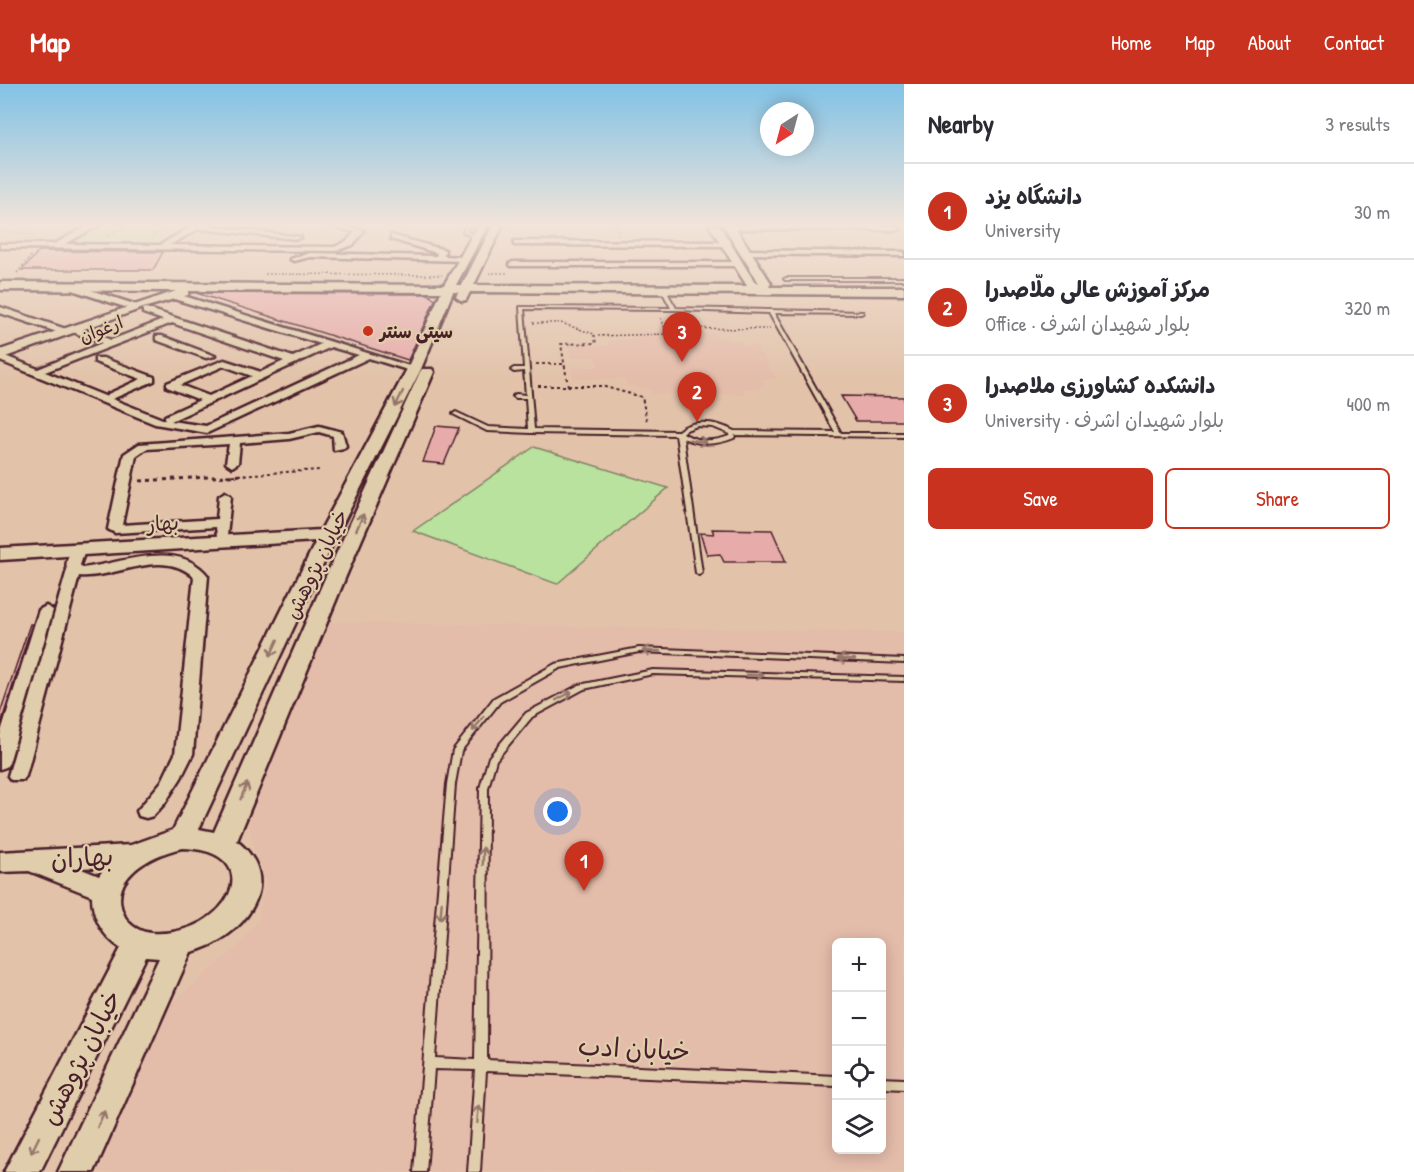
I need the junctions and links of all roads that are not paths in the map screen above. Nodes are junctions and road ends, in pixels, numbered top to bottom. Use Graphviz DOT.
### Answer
graph roads {
  1 [pos="462,276"];
  2 [pos="470,276"];
  3 [pos="744,276"];
  4 [pos="758,276"];
  5 [pos="786,279"];
  6 [pos="814,281"];
  7 [pos="904,281"];
  8 [pos="0,283"];
  9 [pos="749,283"];
  10 [pos="95,284"];
  11 [pos="764,286"];
  12 [pos="78,289"];
  13 [pos="663,289"];
  14 [pos="170,291"];
  15 [pos="904,291"];
  16 [pos="456,297"];
  17 [pos="140,308"];
  18 [pos="0,309"];
  19 [pos="674,309"];
  20 [pos="771,312"];
  21 [pos="861,313"];
  22 [pos="171,320"];
  23 [pos="69,330"];
  24 [pos="213,334"];
  25 [pos="159,338"];
  26 [pos="111,343"];
  27 [pos="331,344"];
  28 [pos="183,347"];
  29 [pos="368,355"];
  30 [pos="0,356"];
  31 [pos="210,356"];
  32 [pos="99,360"];
  33 [pos="292,360"];
  34 [pos="526,367"];
  35 [pos="30,369"];
  36 [pos="43,369"];
  37 [pos="414,369"];
  38 [pos="514,370"];
  39 [pos="260,375"];
  40 [pos="112,396"];
  41 [pos="516,396"];
  42 [pos="528,397"];
  43 [pos="208,399"];
  44 [pos="456,414"];
  45 [pos="169,418"];
  46 [pos="180,428"];
  47 [pos="531,430"];
  48 [pos="679,433"];
  49 [pos="733,433"];
  50 [pos="839,434"];
  51 [pos="904,435"];
  52 [pos="235,440"];
  53 [pos="338,448"];
  54 [pos="231,469"];
  55 [pos="225,496"];
  56 [pos="222,532"];
  57 [pos="328,535"];
  58 [pos="78,551"];
  59 [pos="0,554"];
  60 [pos="74,570"];
  61 [pos="699,573"];
  62 [pos="46,610"];
  63 [pos="904,661"];
  64 [pos="904,679"];
  65 [pos="0,763"];
  66 [pos="16,776"];
  67 [pos="146,811"];
  68 [pos="182,838"];
  69 [pos="222,845"];
  70 [pos="135,855"];
  71 [pos="28,860"];
  72 [pos="0,861"];
  73 [pos="107,890"];
  74 [pos="138,943"];
  75 [pos="180,945"];
  76 [pos="428,1063"];
  77 [pos="481,1063"];
  78 [pos="832,1081"];
  79 [pos="886,1083"];
  80 [pos="904,1084"];
  81 [pos="22,1172"];
  82 [pos="76,1172"];
  83 [pos="420,1172"];
  84 [pos="474,1172"];
  1 -- 16 [label="main road"];
  2 -- 16 [label="main road"];
  3 -- 9 [label="main road"];
  4 -- 11 [label="main road"];
  5 -- 6 [label="lane"];
  6 -- 7 [label="main road"];
  6 -- 11 [label="main road"];
  8 -- 10 [label="main road"];
  9 -- 11 [label="main road"];
  9 -- 16 [label="main road"];
  10 -- 14 [label="main road"];
  10 -- 16 [label="main road"];
  11 -- 13 [label="main road"];
  11 -- 15 [label="main road"];
  12 -- 17 [label="street"];
  13 -- 16 [label="main road"];
  13 -- 19 [label="lane"];
  14 -- 16 [label="main road"];
  14 -- 17 [label="main road"];
  14 -- 27 [label="street"];
  16 -- 37 [label="main road, خیابان پژوهش"];
  69 -- 16 [label="main road, خیابان پژوهش, one-way"];
  17 -- 22 [label="street"];
  17 -- 23 [label="main road"];
  18 -- 23 [label="street"];
  19 -- 20 [label="lane"];
  19 -- 34 [label="lane"];
  20 -- 21 [label="lane"];
  20 -- 50 [label="lane"];
  22 -- 24 [label="street"];
  22 -- 26 [label="street, ارغوان"];
  23 -- 26 [label="street"];
  23 -- 30 [label="main road"];
  24 -- 28 [label="street"];
  24 -- 33 [label="street"];
  25 -- 28 [label="street"];
  26 -- 36 [label="street, ارغوان"];
  27 -- 29 [label="street"];
  27 -- 33 [label="street"];
  28 -- 31 [label="street"];
  29 -- 37 [label="street"];
  29 -- 46 [label="street"];
  30 -- 35 [label="street"];
  32 -- 40 [label="street"];
  33 -- 39 [label="street"];
  34 -- 38 [label="lane"];
  34 -- 42 [label="lane"];
  35 -- 36 [label="street"];
  35 -- 46 [label="street"];
  36 -- 40 [label="street"];
  37 -- 57 [label="main road, خیابان پژوهش, one-way"];
  39 -- 43 [label="street"];
  39 -- 43 [label="street"];
  40 -- 45 [label="street"];
  41 -- 42 [label="lane"];
  42 -- 47 [label="lane"];
  43 -- 45 [label="street"];
  44 -- 47 [label="lane"];
  45 -- 46 [label="street"];
  47 -- 48 [label="lane"];
  48 -- 49 [label="lane"];
  48 -- 49 [label="lane, one-way"];
  48 -- 61 [label="lane"];
  49 -- 50 [label="lane"];
  50 -- 51 [label="lane"];
  52 -- 53 [label="street"];
  52 -- 54 [label="street"];
  52 -- 56 [label="street"];
  55 -- 56 [label="street"];
  56 -- 57 [label="main road, بهار"];
  56 -- 58 [label="main road, بهار"];
  57 -- 68 [label="main road, خیابان پژوهش, one-way"];
  58 -- 59 [label="main road, بهار"];
  58 -- 60 [label="street"];
  60 -- 66 [label="street"];
  60 -- 67 [label="street"];
  62 -- 65 [label="street"];
  63 -- 76 [label="lane, one-way"];
  77 -- 64 [label="lane, one-way"];
  68 -- 69 [label="main road"];
  68 -- 70 [label="main road"];
  69 -- 75 [label="main road"];
  70 -- 71 [label="main road, بهاران"];
  70 -- 73 [label="main road"];
  71 -- 72 [label="main road, بهاران"];
  71 -- 73 [label="main road"];
  73 -- 74 [label="main road"];
  74 -- 75 [label="main road"];
  74 -- 81 [label="main road, خیابان پژوهش, one-way"];
  82 -- 75 [label="main road, خیابان پژوهش, one-way"];
  76 -- 77 [label="lane, خیابان ادب"];
  76 -- 83 [label="lane"];
  77 -- 78 [label="lane, خیابان ادب"];
  84 -- 77 [label="lane, one-way"];
  79 -- 80 [label="lane"];
}
